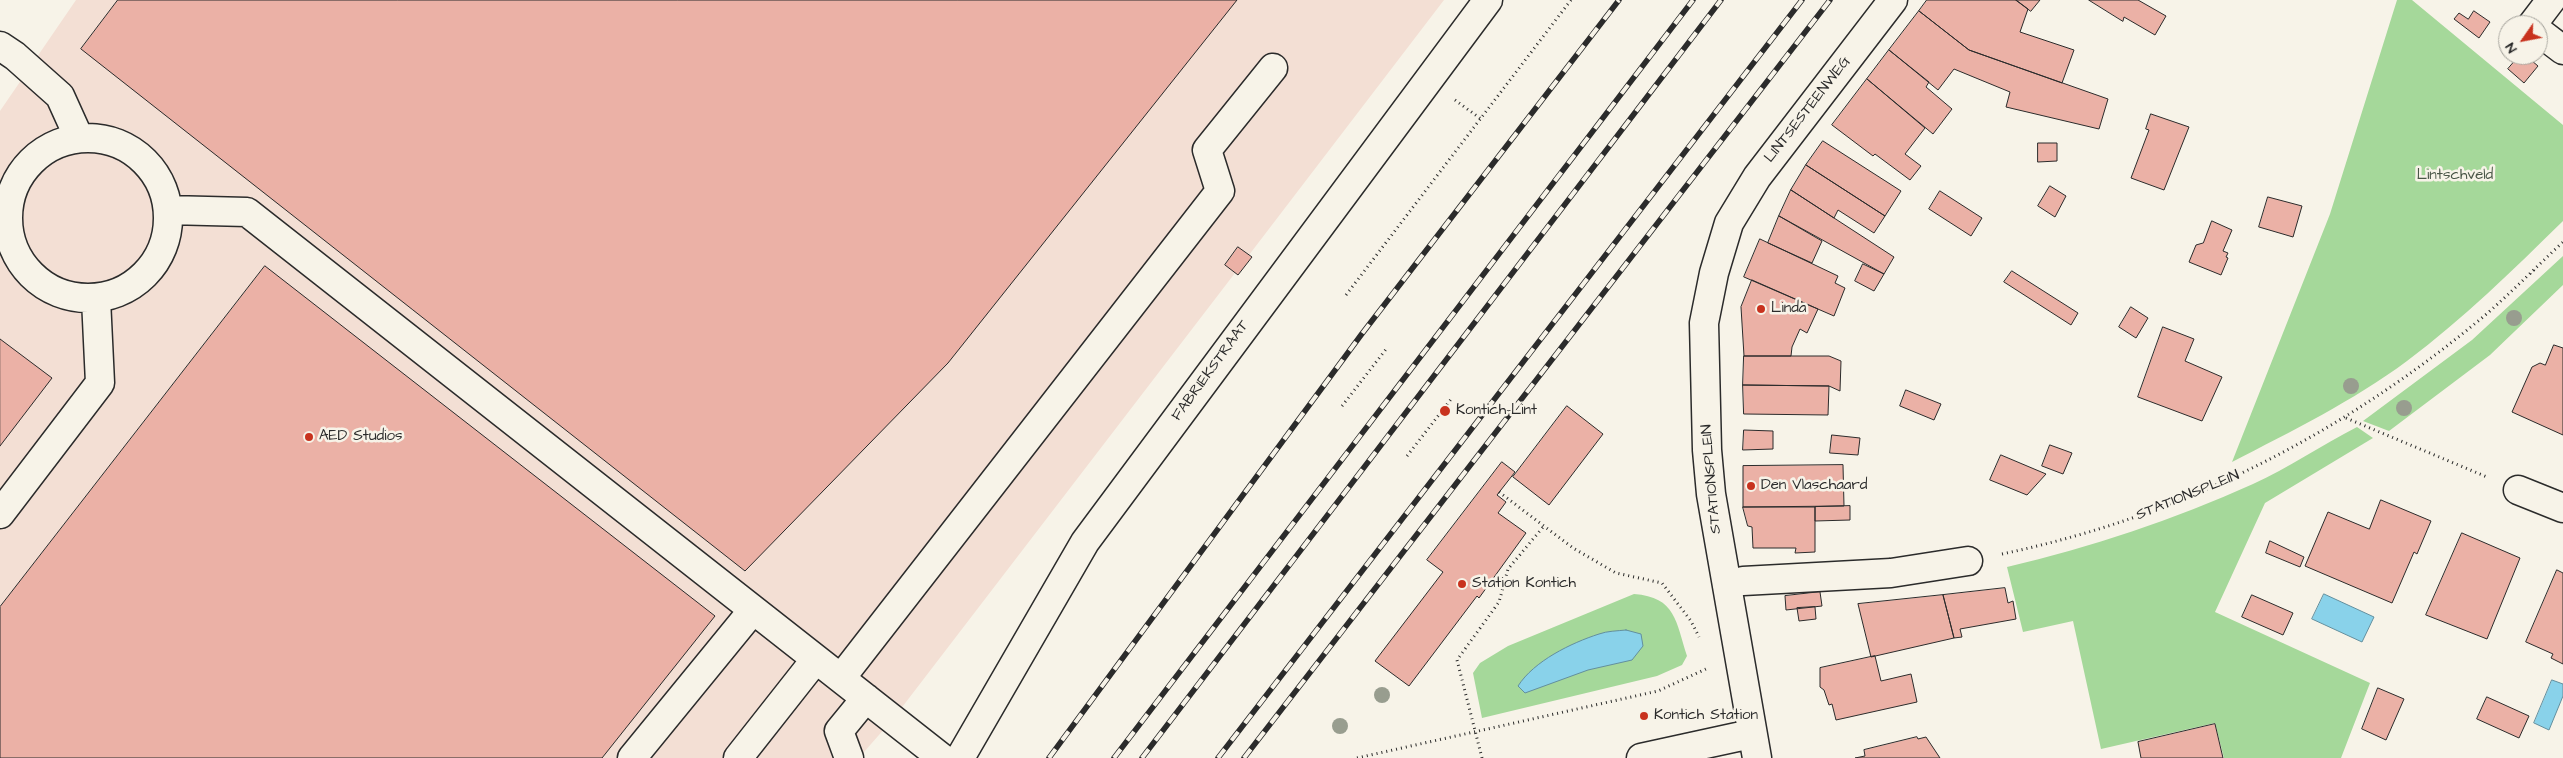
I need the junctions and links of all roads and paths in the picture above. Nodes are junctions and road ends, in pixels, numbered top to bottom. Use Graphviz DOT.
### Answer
graph roads {
  1 [pos="1488,0"];
  2 [pos="1571,0"];
  3 [pos="1893,0"];
  4 [pos="2551,0"];
  5 [pos="2540,15"];
  6 [pos="2548,39"];
  7 [pos="0,46"];
  8 [pos="2563,50"];
  9 [pos="1273,68"];
  10 [pos="79,138"];
  11 [pos="168,210"];
  12 [pos="1728,223"];
  13 [pos="4,228"];
  14 [pos="2563,242"];
  15 [pos="1346,294"];
  16 [pos="96,299"];
  17 [pos="1387,348"];
  18 [pos="1452,398"];
  19 [pos="1342,406"];
  20 [pos="2346,418"];
  21 [pos="1407,456"];
  22 [pos="2518,490"];
  23 [pos="1499,492"];
  24 [pos="2563,508"];
  25 [pos="0,514"];
  26 [pos="1544,526"];
  27 [pos="1968,561"];
  28 [pos="1743,581"];
  29 [pos="753,610"];
  30 [pos="1700,639"];
  31 [pos="1736,646"];
  32 [pos="816,659"];
  33 [pos="841,678"];
  34 [pos="866,698"];
  35 [pos="1475,732"];
  36 [pos="1754,746"];
  37 [pos="632,758"];
  38 [pos="738,758"];
  39 [pos="849,758"];
  40 [pos="942,758"];
  41 [pos="960,758"];
  42 [pos="1356,758"];
  43 [pos="1482,758"];
  44 [pos="1641,758"];
  1 -- 41 [label="street, FABRIEKSTRAAT"];
  2 -- 15 [label="path"];
  3 -- 12 [label="street, LINTSESTEENWEG"];
  4 -- 5 [label="street"];
  6 -- 8 [label="street"];
  7 -- 10 [label="street"];
  9 -- 33 [label="street"];
  10 -- 11 [label="street"];
  10 -- 13 [label="street"];
  11 -- 16 [label="street"];
  11 -- 29 [label="street"];
  12 -- 31 [label="street, STATIONSPLEIN"];
  13 -- 16 [label="street"];
  14 -- 20 [label="path, STATIONSPLEIN"];
  16 -- 25 [label="street"];
  17 -- 19 [label="path"];
  18 -- 21 [label="path"];
  20 -- 22 [label="path"];
  20 -- 27 [label="path, STATIONSPLEIN"];
  22 -- 24 [label="street"];
  23 -- 26 [label="path"];
  26 -- 30 [label="path"];
  26 -- 35 [label="path"];
  27 -- 28 [label="street"];
  29 -- 32 [label="street"];
  29 -- 37 [label="street"];
  31 -- 35 [label="path"];
  31 -- 36 [label="street, STATIONSPLEIN"];
  32 -- 33 [label="street"];
  32 -- 38 [label="street"];
  33 -- 34 [label="street"];
  34 -- 39 [label="street"];
  34 -- 40 [label="street"];
  35 -- 42 [label="path"];
  35 -- 43 [label="path"];
  36 -- 44 [label="street, STATIONSPLEIN"];
}
